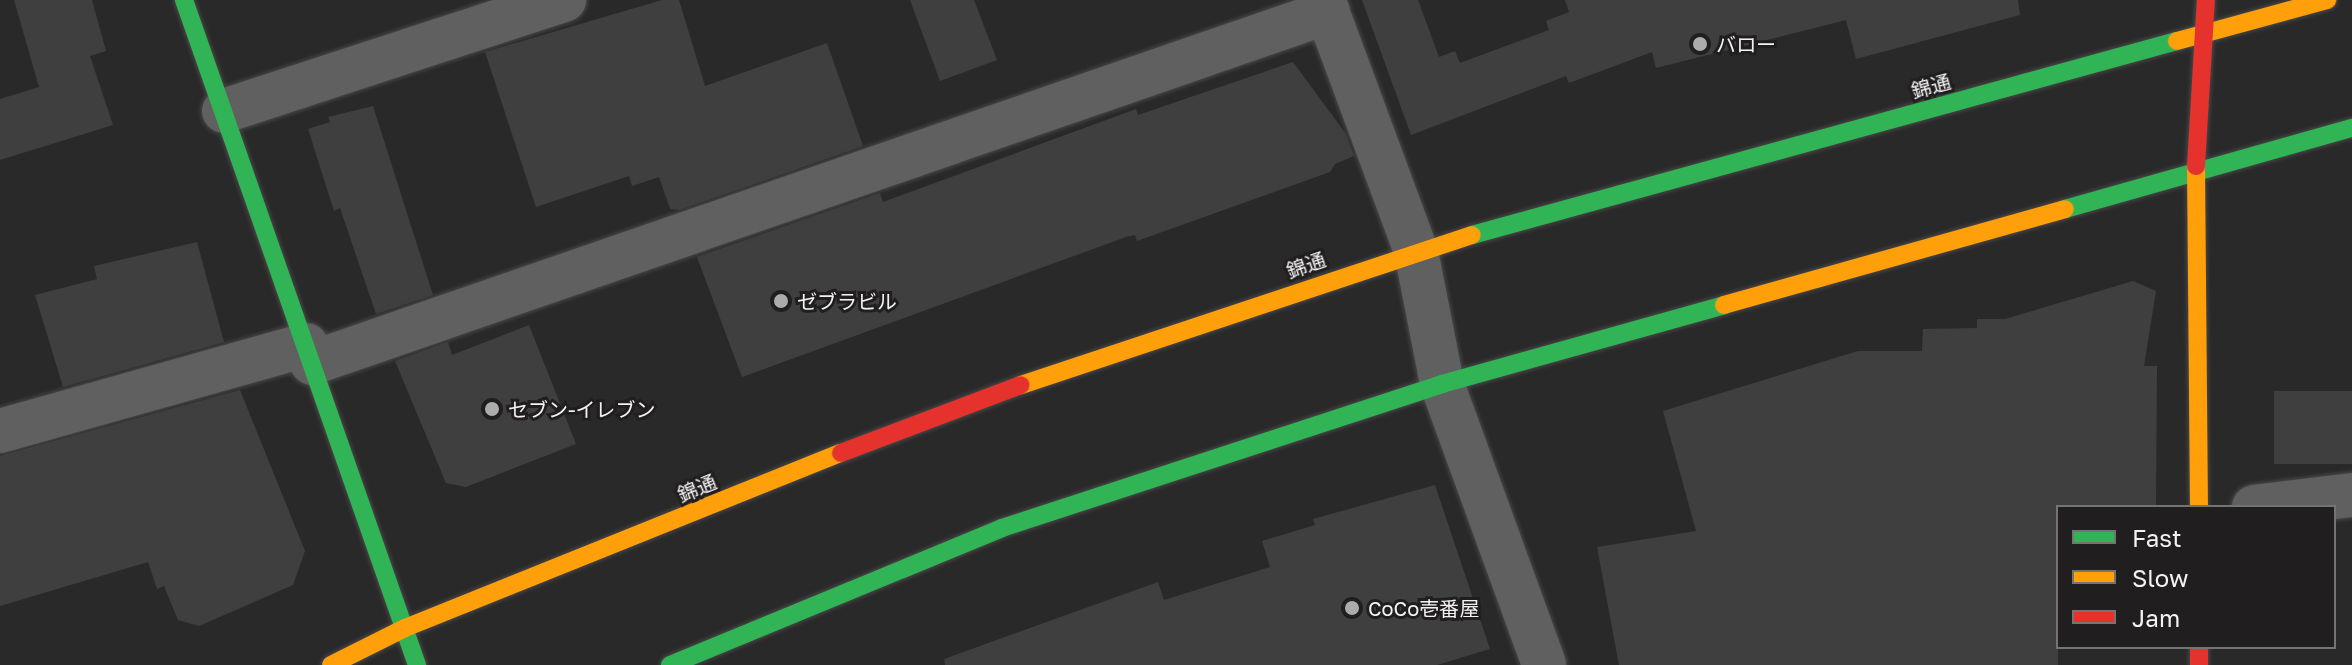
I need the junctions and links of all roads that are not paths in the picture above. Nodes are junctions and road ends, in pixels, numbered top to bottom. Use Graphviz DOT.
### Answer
graph roads {
  1 [pos="184,0"];
  2 [pos="564,0"];
  3 [pos="2206,0"];
  4 [pos="2327,0"];
  5 [pos="1326,6"];
  6 [pos="2207,32"];
  7 [pos="224,111"];
  8 [pos="2352,128"];
  9 [pos="2196,168"];
  10 [pos="1416,251"];
  11 [pos="309,354"];
  12 [pos="1442,384"];
  13 [pos="0,431"];
  14 [pos="2352,495"];
  15 [pos="2199,505"];
  16 [pos="2270,505"];
  17 [pos="405,628"];
  18 [pos="331,665"];
  19 [pos="417,665"];
  20 [pos="670,665"];
  21 [pos="1544,665"];
  1 -- 7 [label="street"];
  2 -- 7 [label="street"];
  3 -- 6 [label="street"];
  4 -- 6 [label="street, 錦通"];
  5 -- 10 [label="street"];
  5 -- 11 [label="street"];
  6 -- 9 [label="street"];
  6 -- 10 [label="street, 錦通"];
  7 -- 11 [label="street"];
  8 -- 9 [label="street"];
  9 -- 12 [label="street"];
  9 -- 15 [label="street"];
  10 -- 12 [label="street"];
  10 -- 17 [label="street, 錦通"];
  11 -- 13 [label="street"];
  11 -- 17 [label="street"];
  12 -- 20 [label="street"];
  12 -- 21 [label="street"];
  14 -- 16 [label="street"];
  17 -- 18 [label="street, 錦通"];
  17 -- 19 [label="street"];
}
